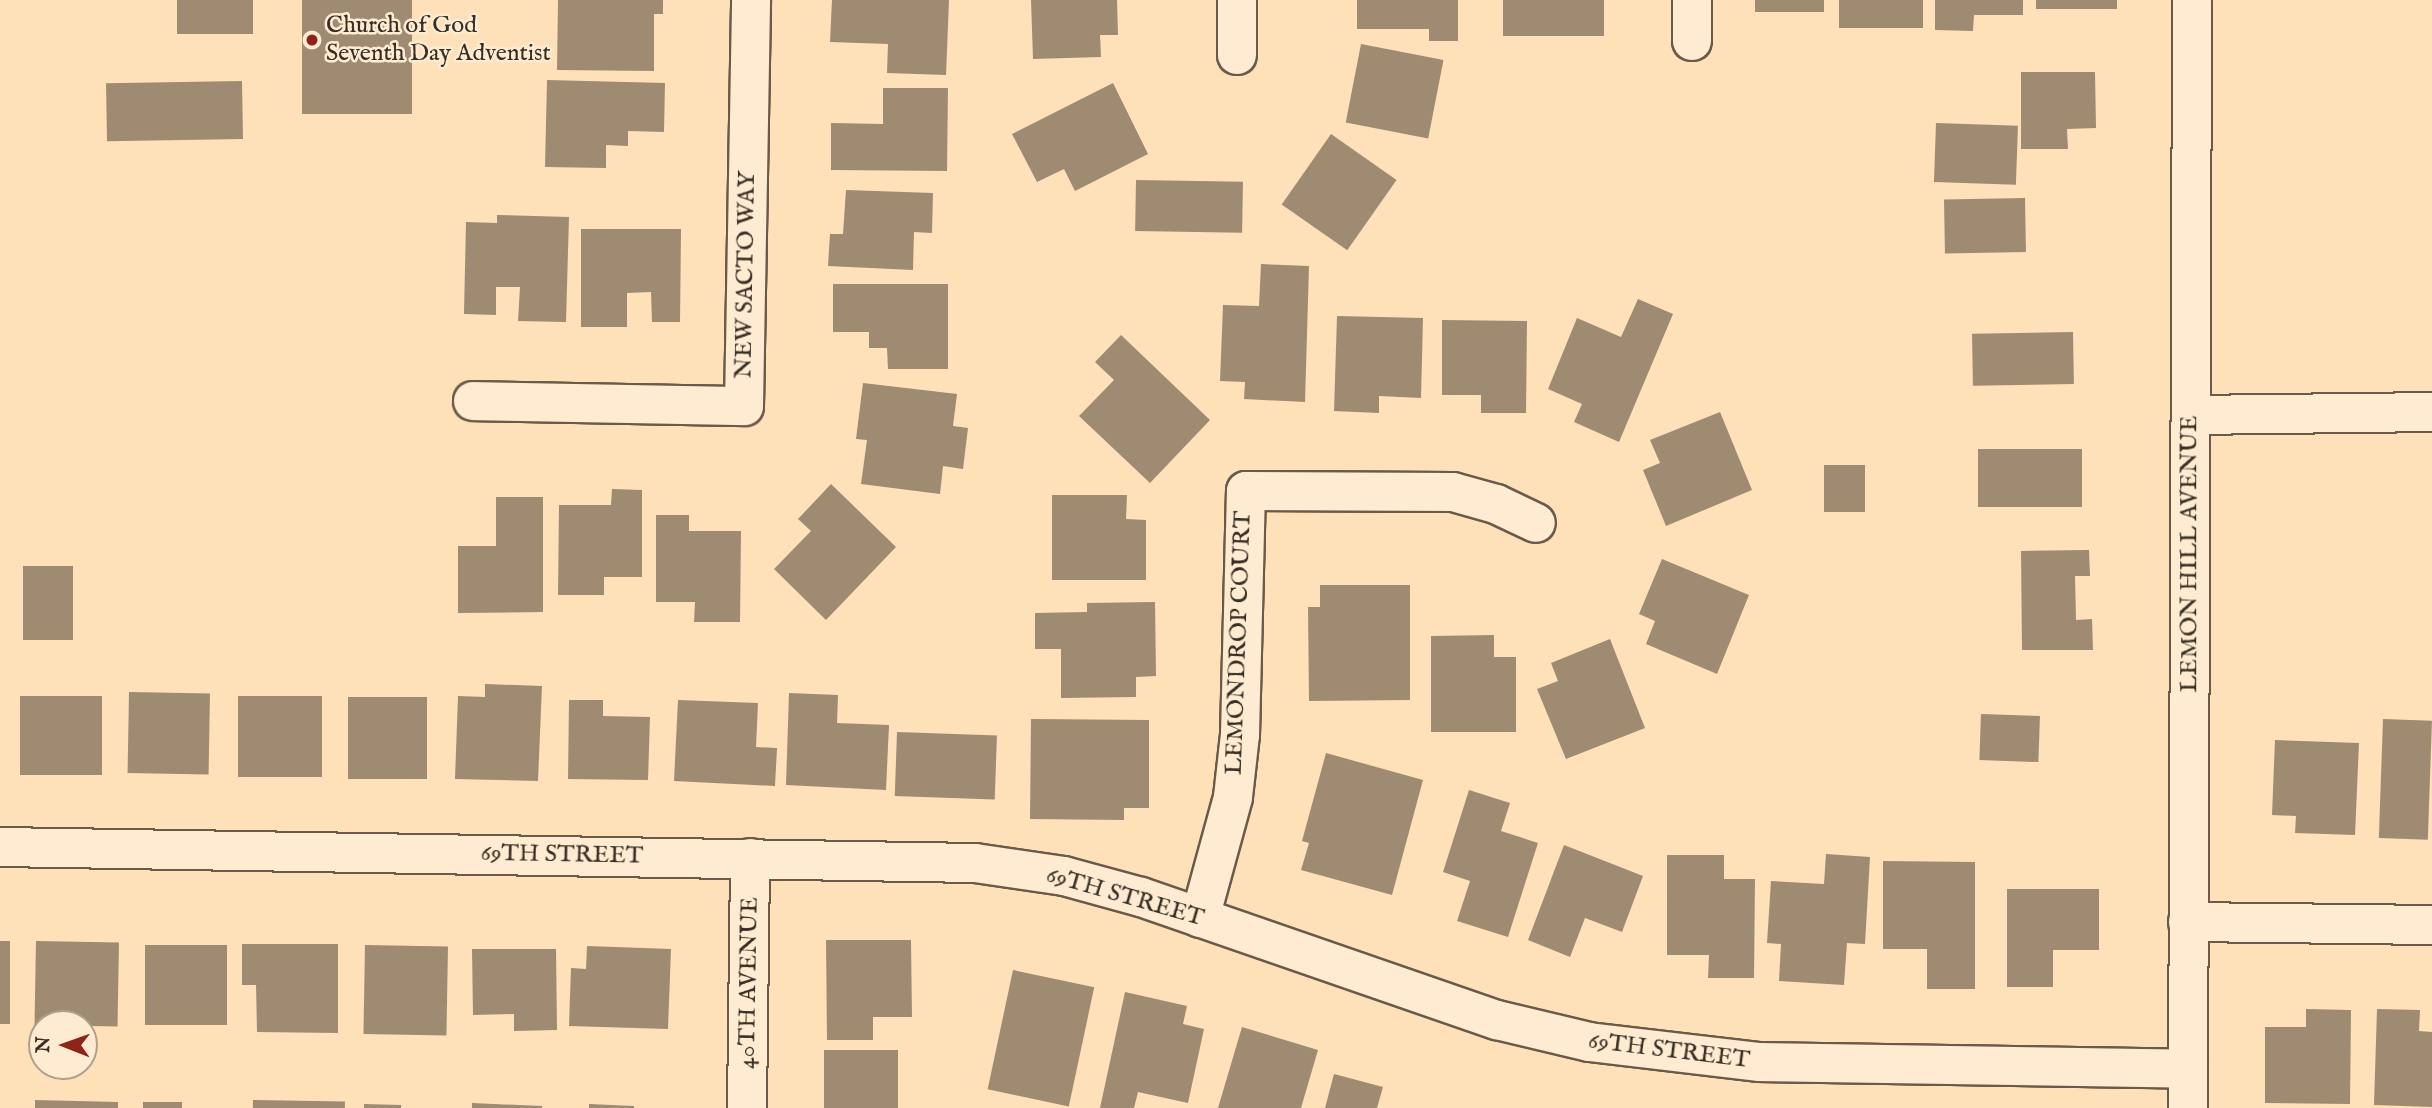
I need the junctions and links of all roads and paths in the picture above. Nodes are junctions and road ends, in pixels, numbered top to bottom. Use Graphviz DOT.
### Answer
graph roads {
  1 [pos="751,0"];
  2 [pos="1237,0"];
  3 [pos="1692,0"];
  4 [pos="2192,0"];
  5 [pos="1692,41"];
  6 [pos="1237,55"];
  7 [pos="473,401"];
  8 [pos="2432,412"];
  9 [pos="2191,415"];
  10 [pos="1536,523"];
  11 [pos="0,847"];
  12 [pos="750,858"];
  13 [pos="1200,918"];
  14 [pos="2188,922"];
  15 [pos="2432,925"];
  16 [pos="2188,1069"];
  17 [pos="747,1108"];
  18 [pos="2188,1108"];
  1 -- 7 [label="street, NEW SACTO WAY"];
  2 -- 6 [label="street"];
  3 -- 5 [label="street"];
  4 -- 9 [label="street, LEMON HILL AVENUE"];
  8 -- 9 [label="street"];
  9 -- 14 [label="street, LEMON HILL AVENUE"];
  10 -- 13 [label="street, LEMONDROP COURT"];
  11 -- 12 [label="street, 69TH STREET"];
  12 -- 13 [label="street, 69TH STREET"];
  12 -- 17 [label="street, 40TH AVENUE"];
  13 -- 16 [label="street, 69TH STREET"];
  14 -- 15 [label="street"];
  14 -- 16 [label="street, LEMON HILL AVENUE"];
  16 -- 18 [label="street, LEMON HILL AVENUE"];
}
